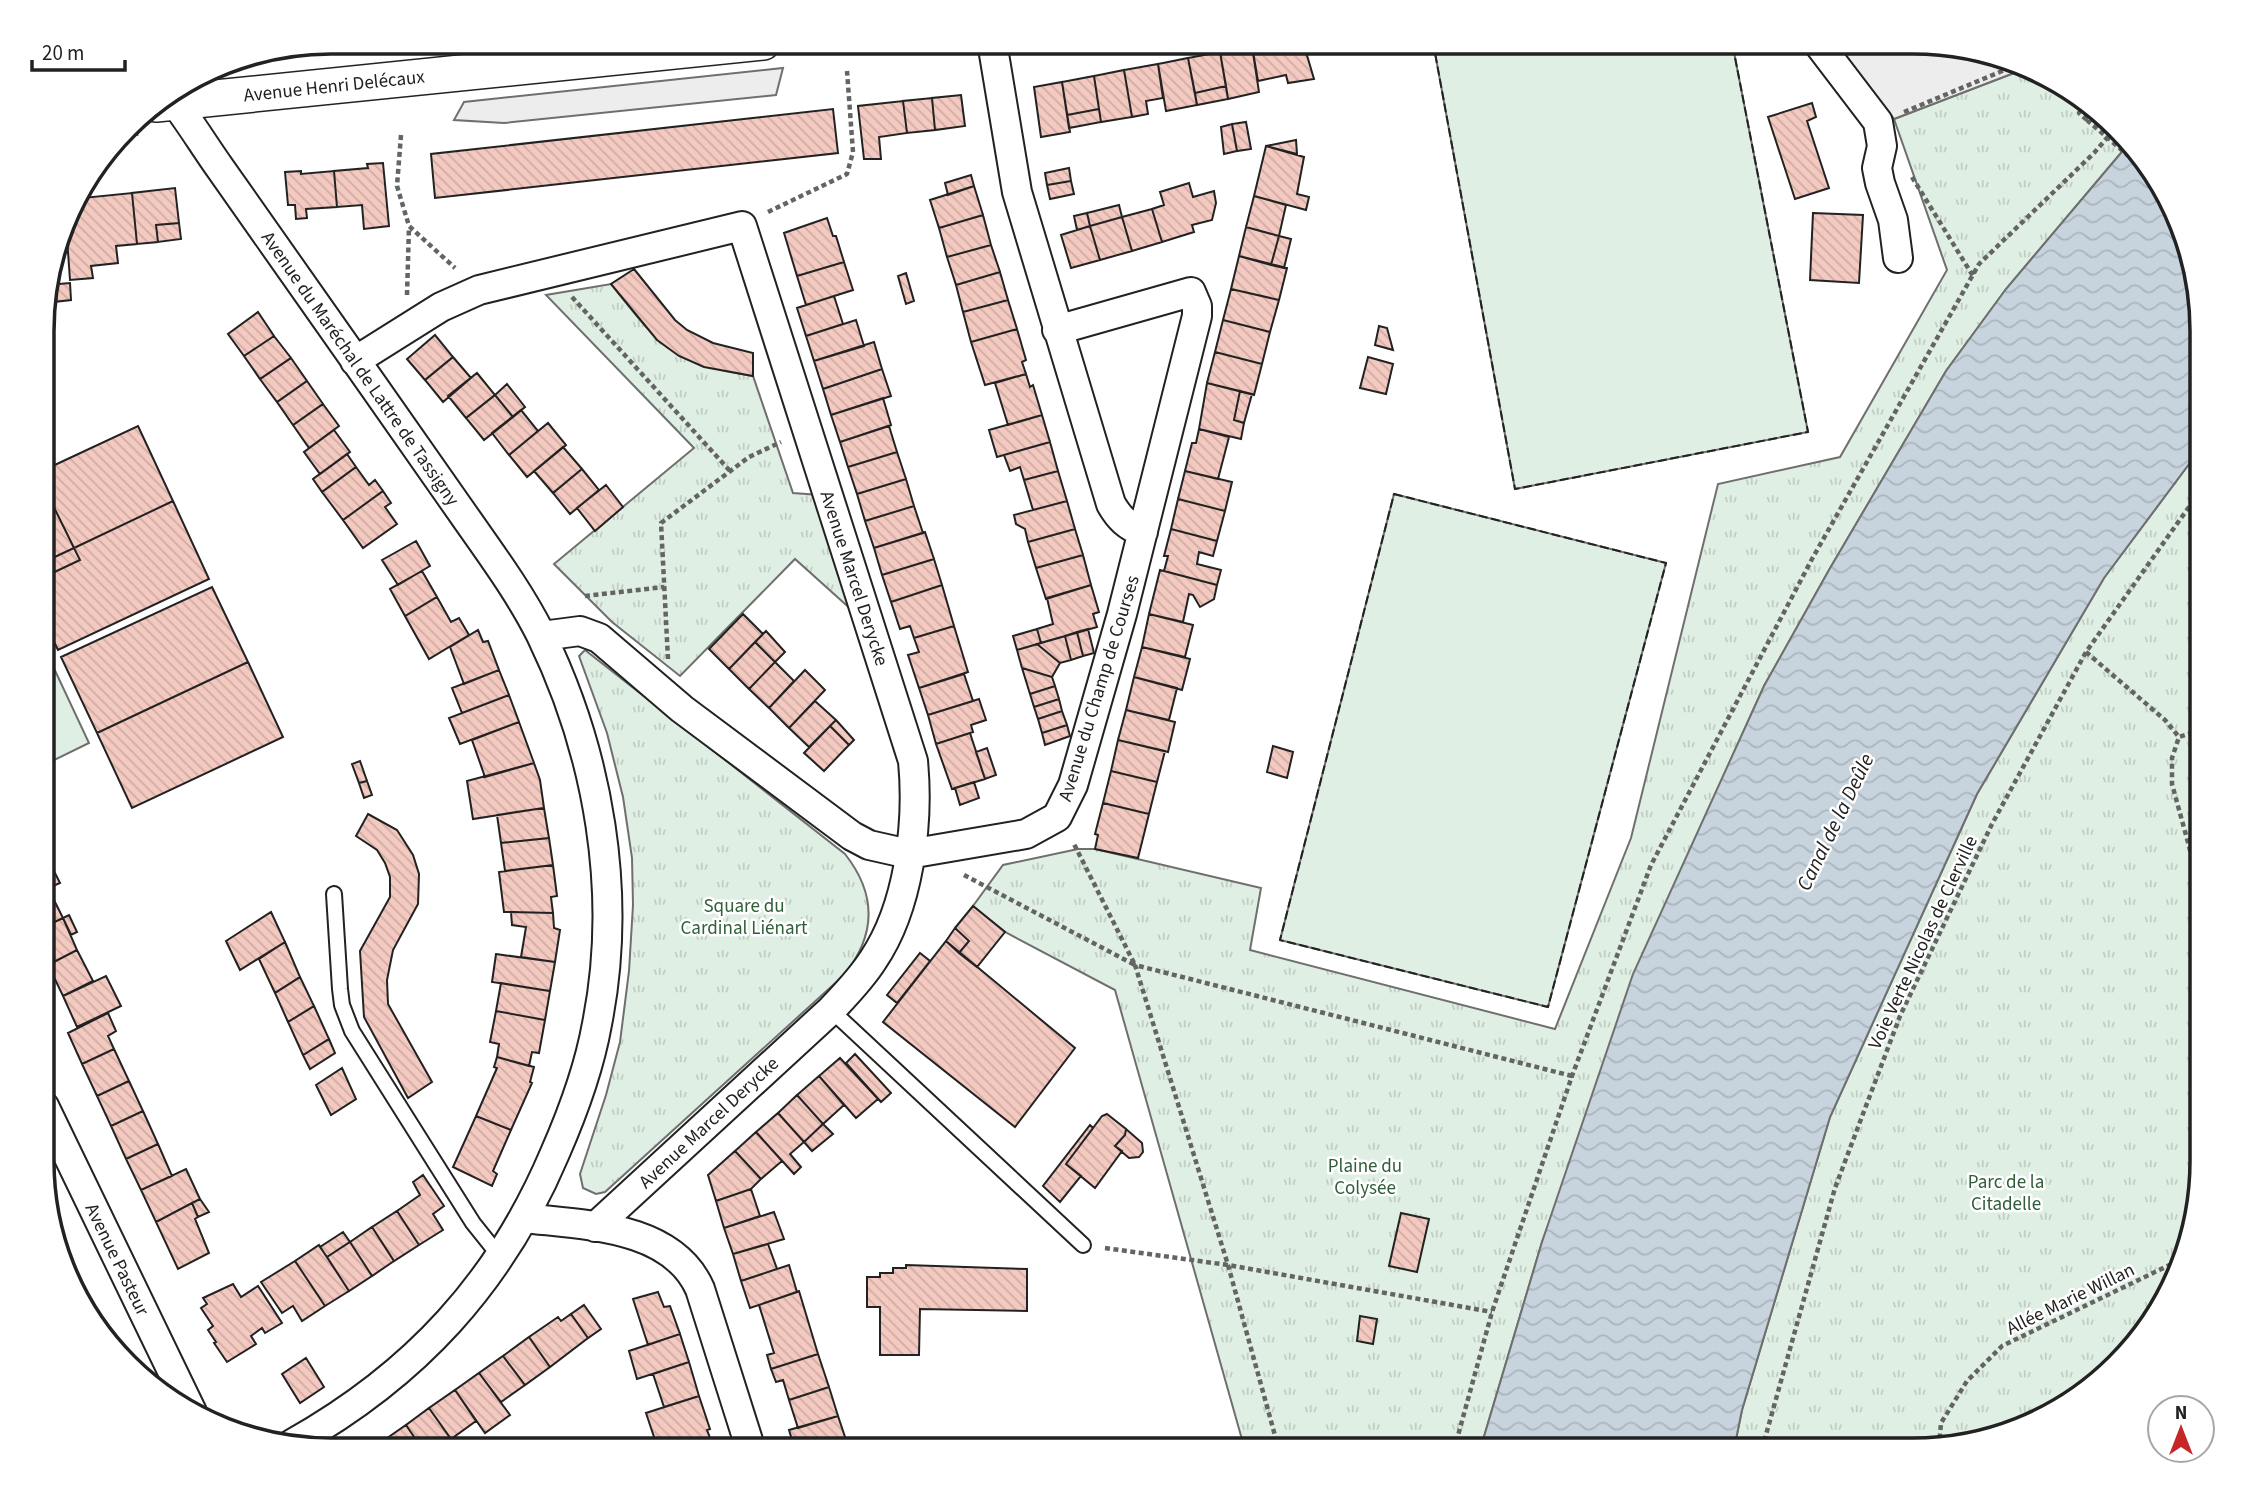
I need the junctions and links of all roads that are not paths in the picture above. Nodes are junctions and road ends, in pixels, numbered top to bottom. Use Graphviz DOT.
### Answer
graph roads {
  1 [pos="620,54"];
  2 [pos="994,54"];
  3 [pos="1826,54"];
  4 [pos="179,100"];
  5 [pos="170,106"];
  6 [pos="1898,258"];
  7 [pos="1058,330"];
  8 [pos="355,361"];
  9 [pos="1143,532"];
  10 [pos="542,636"];
  11 [pos="909,854"];
  12 [pos="334,894"];
  13 [pos="831,1010"];
  14 [pos="54,1127"];
  15 [pos="524,1218"];
  16 [pos="595,1227"];
  17 [pos="1083,1245"];
  18 [pos="501,1258"];
  19 [pos="184,1395"];
  20 [pos="305,1436"];
  21 [pos="747,1438"];
  1 -- 4 [label="street, Avenue Henri Delécaux"];
  2 -- 7 [label="street"];
  3 -- 6 [label="street"];
  5 -- 8 [label="street, Avenue du Maréchal de Lattre de Tassigny"];
  7 -- 9 [label="street"];
  7 -- 9 [label="street, Avenue du Champ de Courses"];
  8 -- 10 [label="street, Avenue du Maréchal de Lattre de Tassigny"];
  8 -- 11 [label="street, Avenue Marcel Derycke"];
  9 -- 11 [label="street, Avenue du Champ de Courses"];
  10 -- 11 [label="street"];
  10 -- 15 [label="street, Avenue du Maréchal de Lattre de Tassigny"];
  11 -- 13 [label="street, Avenue Marcel Derycke"];
  12 -- 18 [label="lane"];
  13 -- 16 [label="street, Avenue Marcel Derycke"];
  13 -- 17 [label="lane"];
  14 -- 19 [label="street, Avenue Pasteur"];
  15 -- 16 [label="street"];
  15 -- 18 [label="street, Avenue du Maréchal de Lattre de Tassigny"];
  16 -- 21 [label="street"];
  18 -- 20 [label="street, Avenue du Maréchal de Lattre de Tassigny"];
}
